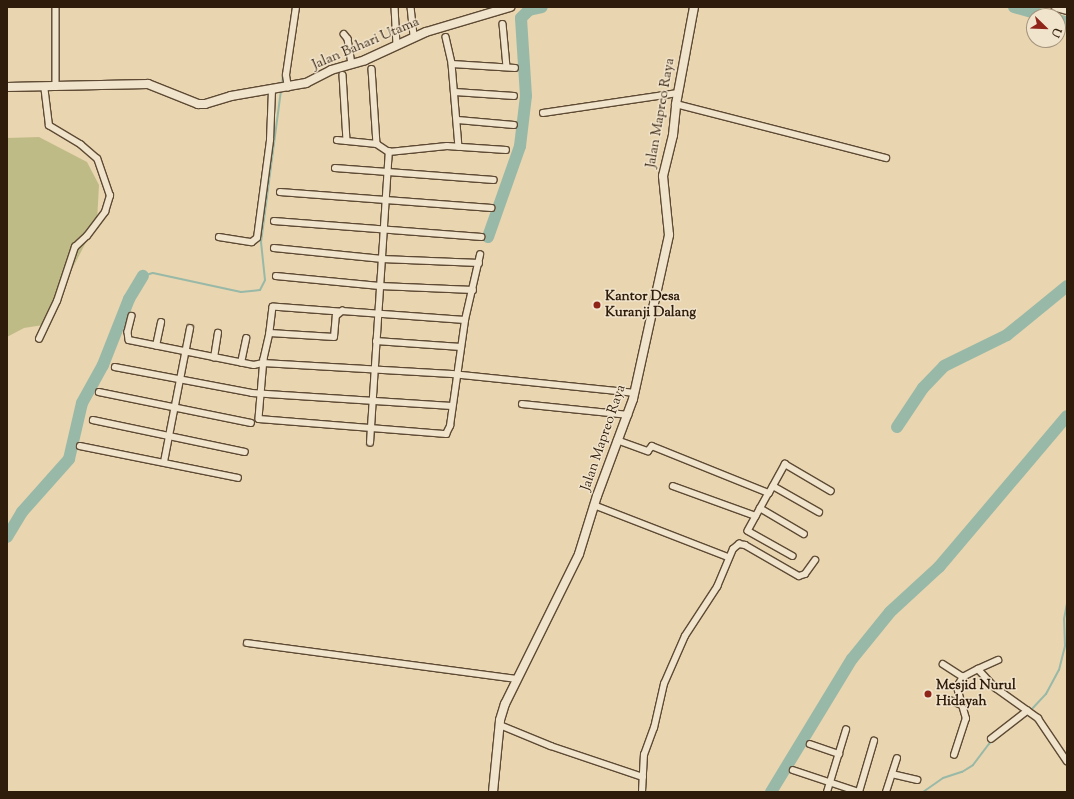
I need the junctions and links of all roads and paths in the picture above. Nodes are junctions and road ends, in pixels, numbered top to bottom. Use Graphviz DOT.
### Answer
graph roads {
  1 [pos="56,7"];
  2 [pos="296,7"];
  3 [pos="395,7"];
  4 [pos="411,7"];
  5 [pos="510,7"];
  6 [pos="694,7"];
  7 [pos="1056,7"];
  8 [pos="1067,10"];
  9 [pos="503,24"];
  10 [pos="344,34"];
  11 [pos="414,37"];
  12 [pos="446,37"];
  13 [pos="397,46"];
  14 [pos="352,64"];
  15 [pos="452,64"];
  16 [pos="507,67"];
  17 [pos="515,68"];
  18 [pos="372,69"];
  19 [pos="343,75"];
  20 [pos="7,87"];
  21 [pos="56,87"];
  22 [pos="44,88"];
  23 [pos="281,89"];
  24 [pos="455,92"];
  25 [pos="678,92"];
  26 [pos="514,96"];
  27 [pos="676,104"];
  28 [pos="542,112"];
  29 [pos="458,120"];
  30 [pos="514,125"];
  31 [pos="337,140"];
  32 [pos="347,141"];
  33 [pos="377,144"];
  34 [pos="459,147"];
  35 [pos="506,150"];
  36 [pos="389,152"];
  37 [pos="886,158"];
  38 [pos="336,168"];
  39 [pos="388,171"];
  40 [pos="494,180"];
  41 [pos="280,192"];
  42 [pos="386,201"];
  43 [pos="491,208"];
  44 [pos="274,221"];
  45 [pos="384,228"];
  46 [pos="482,236"];
  47 [pos="219,237"];
  48 [pos="274,248"];
  49 [pos="480,255"];
  50 [pos="382,259"];
  51 [pos="479,264"];
  52 [pos="276,276"];
  53 [pos="380,286"];
  54 [pos="473,290"];
  55 [pos="339,312"];
  56 [pos="379,313"];
  57 [pos="132,316"];
  58 [pos="465,320"];
  59 [pos="161,323"];
  60 [pos="190,328"];
  61 [pos="218,333"];
  62 [pos="270,333"];
  63 [pos="39,338"];
  64 [pos="246,339"];
  65 [pos="376,341"];
  66 [pos="156,346"];
  67 [pos="461,348"];
  68 [pos="186,352"];
  69 [pos="214,358"];
  70 [pos="242,363"];
  71 [pos="263,363"];
  72 [pos="115,367"];
  73 [pos="375,371"];
  74 [pos="457,375"];
  75 [pos="181,380"];
  76 [pos="99,392"];
  77 [pos="261,393"];
  78 [pos="635,393"];
  79 [pos="373,399"];
  80 [pos="522,404"];
  81 [pos="452,406"];
  82 [pos="175,408"];
  83 [pos="628,415"];
  84 [pos="93,420"];
  85 [pos="251,423"];
  86 [pos="371,427"];
  87 [pos="169,436"];
  88 [pos="617,440"];
  89 [pos="370,443"];
  90 [pos="80,446"];
  91 [pos="245,452"];
  92 [pos="164,462"];
  93 [pos="238,478"];
  94 [pos="673,486"];
  95 [pos="773,486"];
  96 [pos="831,491"];
  97 [pos="769,493"];
  98 [pos="594,505"];
  99 [pos="760,508"];
  100 [pos="819,512"];
  101 [pos="756,516"];
  102 [pos="804,534"];
  103 [pos="793,556"];
  104 [pos="728,557"];
  105 [pos="815,560"];
  106 [pos="246,643"];
  107 [pos="998,660"];
  108 [pos="943,664"];
  109 [pos="978,671"];
  110 [pos="963,677"];
  111 [pos="516,679"];
  112 [pos="950,700"];
  113 [pos="962,706"];
  114 [pos="1027,711"];
  115 [pos="500,725"];
  116 [pos="846,730"];
  117 [pos="991,739"];
  118 [pos="874,741"];
  119 [pos="810,744"];
  120 [pos="839,754"];
  121 [pos="954,755"];
  122 [pos="897,759"];
  123 [pos="1067,761"];
  124 [pos="793,770"];
  125 [pos="892,774"];
  126 [pos="643,777"];
  127 [pos="917,780"];
  128 [pos="830,782"];
  129 [pos="493,792"];
  130 [pos="642,792"];
  131 [pos="827,792"];
  132 [pos="859,792"];
  133 [pos="886,792"];
  1 -- 21 [label="street"];
  2 -- 23 [label="street"];
  3 -- 13 [label="street"];
  4 -- 11 [label="street"];
  5 -- 11 [label="street, Jalan Bahari Utama"];
  6 -- 25 [label="street, Jalan Mapreo Raya"];
  7 -- 8 [label="street"];
  9 -- 16 [label="street"];
  10 -- 14 [label="street"];
  11 -- 13 [label="street, Jalan Bahari Utama"];
  12 -- 15 [label="street"];
  13 -- 14 [label="street, Jalan Bahari Utama"];
  14 -- 23 [label="street, Jalan Bahari Utama"];
  15 -- 16 [label="street"];
  15 -- 24 [label="street"];
  16 -- 17 [label="street"];
  18 -- 33 [label="street"];
  19 -- 32 [label="street"];
  20 -- 22 [label="street, Jalan Bahari Utama"];
  21 -- 22 [label="street, Jalan Bahari Utama"];
  21 -- 23 [label="street, Jalan Bahari Utama"];
  22 -- 63 [label="street"];
  23 -- 47 [label="street"];
  24 -- 26 [label="street"];
  24 -- 29 [label="street"];
  25 -- 27 [label="street, Jalan Mapreo Raya"];
  25 -- 28 [label="street"];
  27 -- 37 [label="street"];
  27 -- 78 [label="street, Jalan Mapreo Raya"];
  29 -- 30 [label="street"];
  29 -- 34 [label="street"];
  31 -- 32 [label="street"];
  32 -- 33 [label="street"];
  33 -- 36 [label="street"];
  34 -- 35 [label="street"];
  34 -- 36 [label="street"];
  36 -- 39 [label="street"];
  38 -- 39 [label="street"];
  39 -- 40 [label="street"];
  39 -- 42 [label="street"];
  41 -- 42 [label="street"];
  42 -- 43 [label="street"];
  42 -- 45 [label="street"];
  44 -- 45 [label="street"];
  45 -- 46 [label="street"];
  45 -- 50 [label="street"];
  48 -- 50 [label="street"];
  49 -- 51 [label="street"];
  50 -- 51 [label="street"];
  50 -- 53 [label="street"];
  51 -- 54 [label="street"];
  52 -- 53 [label="street"];
  53 -- 54 [label="street"];
  53 -- 56 [label="street"];
  54 -- 58 [label="street"];
  55 -- 56 [label="street"];
  55 -- 62 [label="street"];
  55 -- 62 [label="street"];
  56 -- 58 [label="street"];
  56 -- 65 [label="street"];
  57 -- 66 [label="street"];
  58 -- 67 [label="street"];
  59 -- 66 [label="street"];
  60 -- 68 [label="street"];
  61 -- 69 [label="street"];
  62 -- 71 [label="street"];
  64 -- 70 [label="street"];
  65 -- 67 [label="street"];
  65 -- 73 [label="street"];
  66 -- 68 [label="street"];
  67 -- 74 [label="street"];
  68 -- 69 [label="street"];
  68 -- 75 [label="street"];
  69 -- 70 [label="street"];
  70 -- 71 [label="street"];
  71 -- 73 [label="street"];
  71 -- 77 [label="street"];
  72 -- 75 [label="street"];
  73 -- 74 [label="street"];
  73 -- 79 [label="street"];
  74 -- 78 [label="street"];
  74 -- 81 [label="street"];
  75 -- 77 [label="street"];
  75 -- 82 [label="street"];
  76 -- 82 [label="street"];
  77 -- 79 [label="street"];
  77 -- 86 [label="street"];
  78 -- 83 [label="street, Jalan Mapreo Raya"];
  79 -- 81 [label="street"];
  79 -- 86 [label="street"];
  80 -- 83 [label="street"];
  81 -- 86 [label="street"];
  82 -- 85 [label="street"];
  82 -- 87 [label="street"];
  83 -- 88 [label="street, Jalan Mapreo Raya"];
  84 -- 87 [label="street"];
  86 -- 89 [label="street"];
  87 -- 91 [label="street"];
  87 -- 92 [label="street"];
  88 -- 97 [label="street"];
  88 -- 98 [label="street, Jalan Mapreo Raya"];
  90 -- 92 [label="street"];
  92 -- 93 [label="street"];
  94 -- 101 [label="street"];
  95 -- 96 [label="street"];
  95 -- 97 [label="street"];
  95 -- 100 [label="street"];
  97 -- 99 [label="street"];
  98 -- 104 [label="street"];
  98 -- 111 [label="street, Jalan Mapreo Raya"];
  99 -- 101 [label="street"];
  99 -- 102 [label="street"];
  101 -- 103 [label="street"];
  104 -- 105 [label="street"];
  104 -- 126 [label="street"];
  106 -- 111 [label="street"];
  107 -- 109 [label="street"];
  108 -- 110 [label="street"];
  109 -- 110 [label="street"];
  109 -- 114 [label="street"];
  110 -- 113 [label="street"];
  111 -- 115 [label="street, Jalan Mapreo Raya"];
  112 -- 113 [label="street"];
  113 -- 121 [label="street"];
  114 -- 117 [label="street"];
  114 -- 123 [label="street"];
  115 -- 126 [label="street"];
  115 -- 129 [label="street, Jalan Mapreo Raya"];
  116 -- 120 [label="street"];
  118 -- 132 [label="street"];
  119 -- 120 [label="street"];
  120 -- 128 [label="street"];
  122 -- 125 [label="street"];
  124 -- 128 [label="street"];
  125 -- 127 [label="street"];
  125 -- 133 [label="street"];
  126 -- 130 [label="street"];
  128 -- 131 [label="street"];
  128 -- 132 [label="street"];
}
